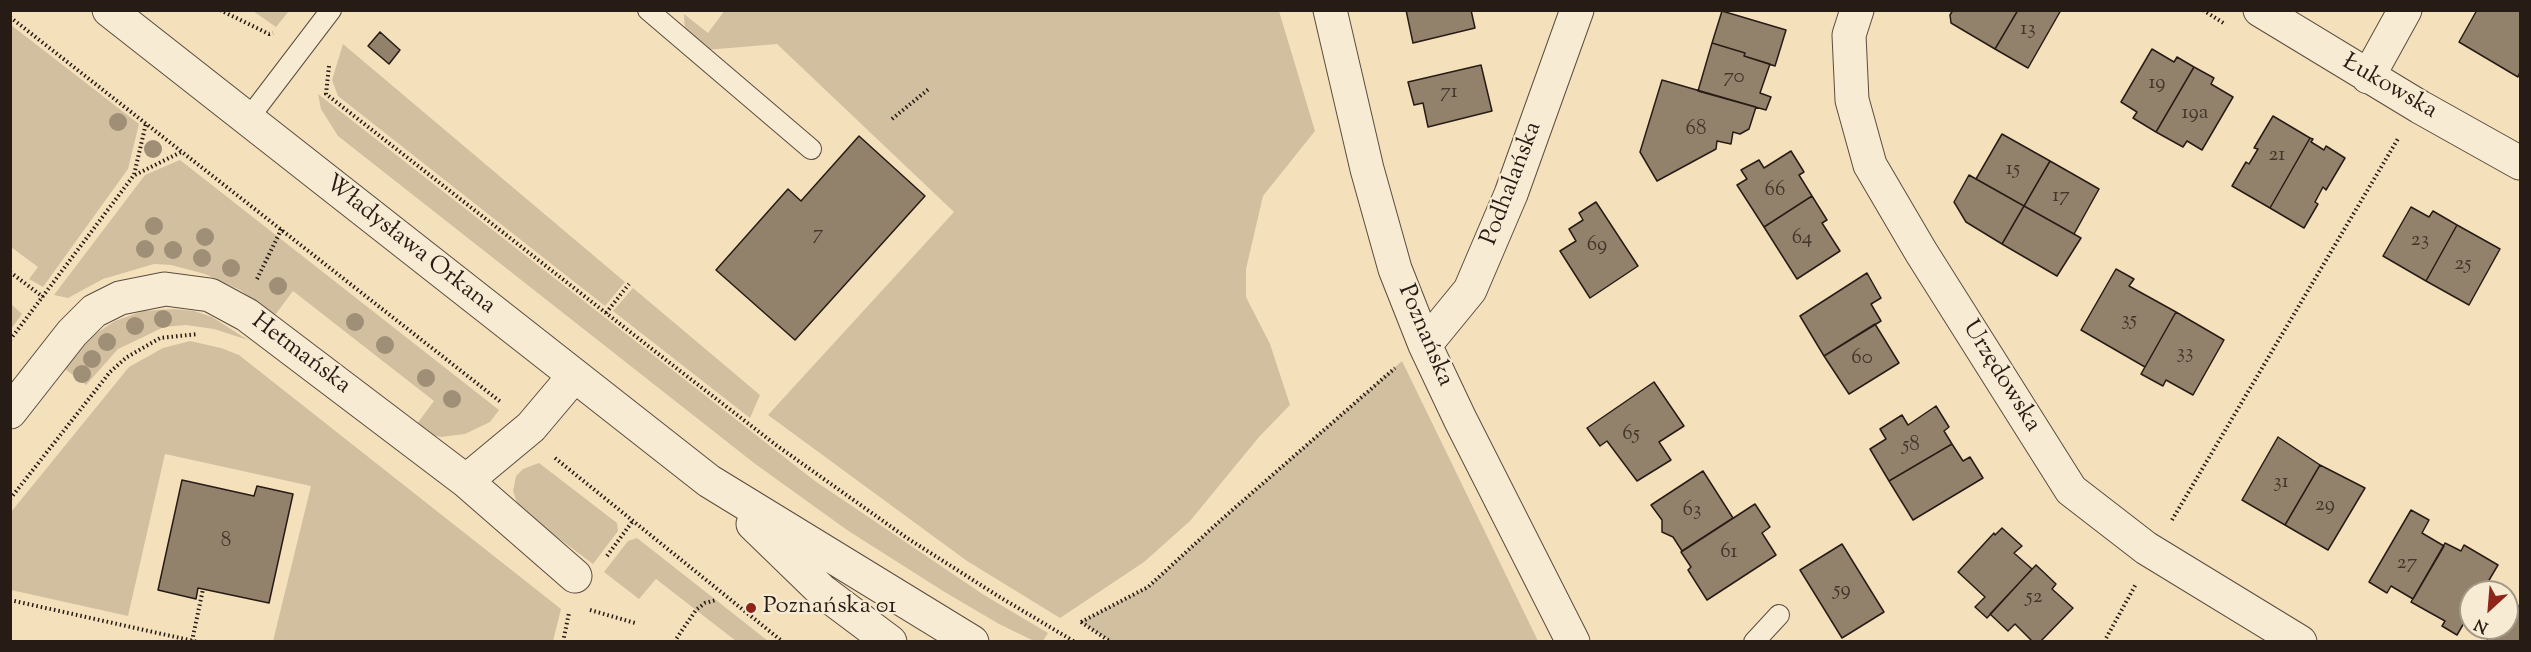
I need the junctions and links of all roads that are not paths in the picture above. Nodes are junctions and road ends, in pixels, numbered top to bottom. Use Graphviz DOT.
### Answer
graph roads {
  1 [pos="109,10"];
  2 [pos="331,10"];
  3 [pos="648,10"];
  4 [pos="1330,10"];
  5 [pos="1577,10"];
  6 [pos="1857,10"];
  7 [pos="2260,10"];
  8 [pos="2404,10"];
  9 [pos="2368,77"];
  10 [pos="248,118"];
  11 [pos="811,149"];
  12 [pos="2520,163"];
  13 [pos="1414,353"];
  14 [pos="574,376"];
  15 [pos="10,412"];
  16 [pos="466,481"];
  17 [pos="709,481"];
  18 [pos="573,591"];
  19 [pos="1779,615"];
  20 [pos="890,642"];
  21 [pos="972,642"];
  22 [pos="1572,642"];
  23 [pos="1754,642"];
  24 [pos="2300,642"];
  1 -- 10 [label="street, Władysława Orkana"];
  2 -- 10 [label="lane"];
  3 -- 11 [label="lane"];
  4 -- 13 [label="street, Poznańska"];
  5 -- 13 [label="street, Podhalańska"];
  6 -- 24 [label="street, Urzędowska"];
  7 -- 9 [label="street, Łukowska"];
  8 -- 9 [label="street"];
  9 -- 12 [label="street, Łukowska"];
  10 -- 14 [label="street, Władysława Orkana"];
  13 -- 22 [label="street, Poznańska"];
  14 -- 16 [label="street"];
  14 -- 17 [label="street, Władysława Orkana"];
  15 -- 16 [label="street, Hetmańska"];
  16 -- 18 [label="street, Hetmańska"];
  17 -- 20 [label="street, Władysława Orkana"];
  17 -- 21 [label="street, Władysława Orkana"];
  19 -- 23 [label="lane"];
}
